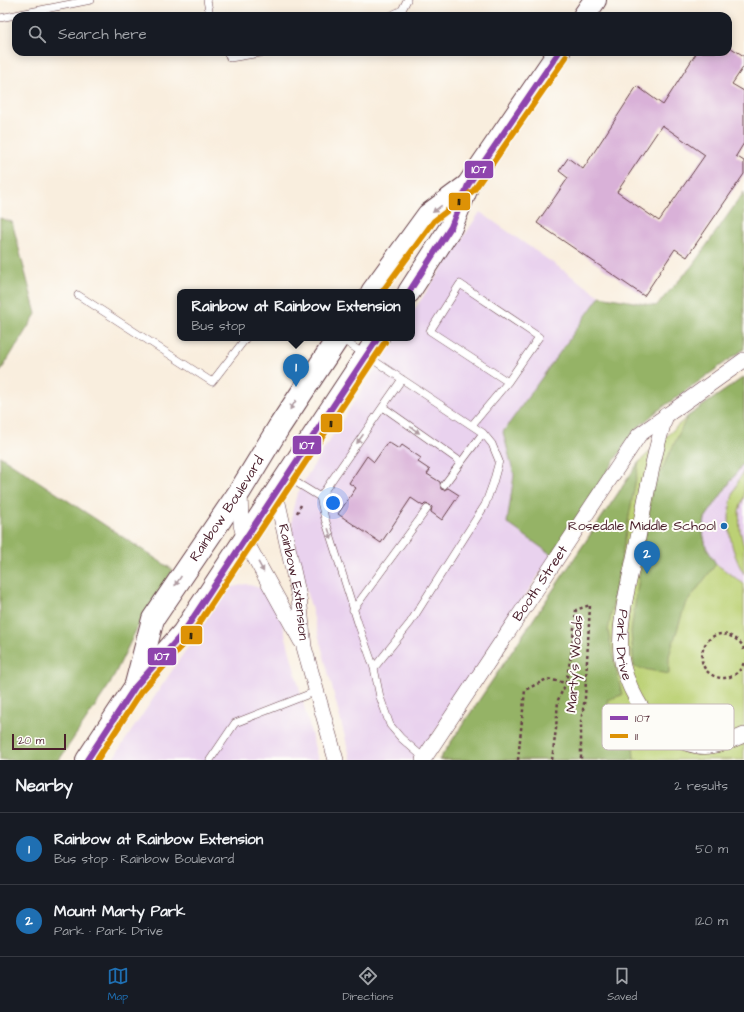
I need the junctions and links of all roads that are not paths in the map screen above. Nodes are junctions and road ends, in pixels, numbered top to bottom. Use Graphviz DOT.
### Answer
graph roads {
  1 [pos="91,0"];
  2 [pos="207,0"];
  3 [pos="407,0"];
  4 [pos="595,0"];
  5 [pos="30,12"];
  6 [pos="209,12"];
  7 [pos="398,12"];
  8 [pos="587,12"];
  9 [pos="12,16"];
  10 [pos="0,18"];
  11 [pos="229,56"];
  12 [pos="242,56"];
  13 [pos="556,56"];
  14 [pos="468,185"];
  15 [pos="374,289"];
  16 [pos="410,289"];
  17 [pos="78,295"];
  18 [pos="244,341"];
  19 [pos="337,341"];
  20 [pos="350,341"];
  21 [pos="373,347"];
  22 [pos="744,360"];
  23 [pos="402,379"];
  24 [pos="508,382"];
  25 [pos="383,407"];
  26 [pos="666,415"];
  27 [pos="472,425"];
  28 [pos="483,433"];
  29 [pos="461,462"];
  30 [pos="281,485"];
  31 [pos="444,485"];
  32 [pos="240,491"];
  33 [pos="320,497"];
  34 [pos="427,509"];
  35 [pos="245,540"];
  36 [pos="353,610"];
  37 [pos="304,647"];
  38 [pos="374,668"];
  39 [pos="135,687"];
  40 [pos="317,691"];
  41 [pos="639,704"];
  42 [pos="744,735"];
  43 [pos="734,740"];
  44 [pos="424,759"];
  45 [pos="87,760"];
  46 [pos="210,760"];
  47 [pos="336,760"];
  1 -- 5 [label="lane"];
  2 -- 6 [label="lane"];
  3 -- 7 [label="lane"];
  4 -- 8 [label="main road"];
  9 -- 10 [label="lane"];
  11 -- 12 [label="lane"];
  13 -- 14 [label="main road"];
  14 -- 15 [label="main road, one-way"];
  14 -- 16 [label="main road"];
  17 -- 18 [label="lane"];
  19 -- 32 [label="main road, Rainbow Boulevard, one-way"];
  20 -- 21 [label="lane"];
  21 -- 23 [label="lane"];
  21 -- 30 [label="main road, Rainbow Boulevard"];
  22 -- 26 [label="street, Booth Street"];
  23 -- 25 [label="lane"];
  23 -- 27 [label="lane"];
  24 -- 24 [label="lane"];
  24 -- 27 [label="lane"];
  25 -- 29 [label="lane, one-way"];
  25 -- 33 [label="lane, one-way"];
  26 -- 41 [label="street, Park Drive"];
  26 -- 44 [label="street, Booth Street"];
  27 -- 28 [label="lane"];
  28 -- 29 [label="lane"];
  28 -- 38 [label="lane"];
  29 -- 31 [label="lane"];
  30 -- 33 [label="lane"];
  30 -- 35 [label="main road, Rainbow Boulevard"];
  30 -- 37 [label="street, Rainbow Extension"];
  32 -- 35 [label="street, Rainbow Extension"];
  32 -- 39 [label="main road, Rainbow Boulevard, one-way"];
  33 -- 36 [label="lane, one-way"];
  34 -- 36 [label="lane"];
  35 -- 37 [label="street, Rainbow Extension, one-way"];
  35 -- 39 [label="main road, Rainbow Boulevard"];
  36 -- 38 [label="lane"];
  37 -- 40 [label="street, Rainbow Extension"];
  38 -- 44 [label="lane"];
  39 -- 45 [label="main road, Rainbow Boulevard"];
  40 -- 46 [label="lane"];
  40 -- 47 [label="street, Rainbow Extension"];
  42 -- 43 [label="street, Park Drive"];
}
